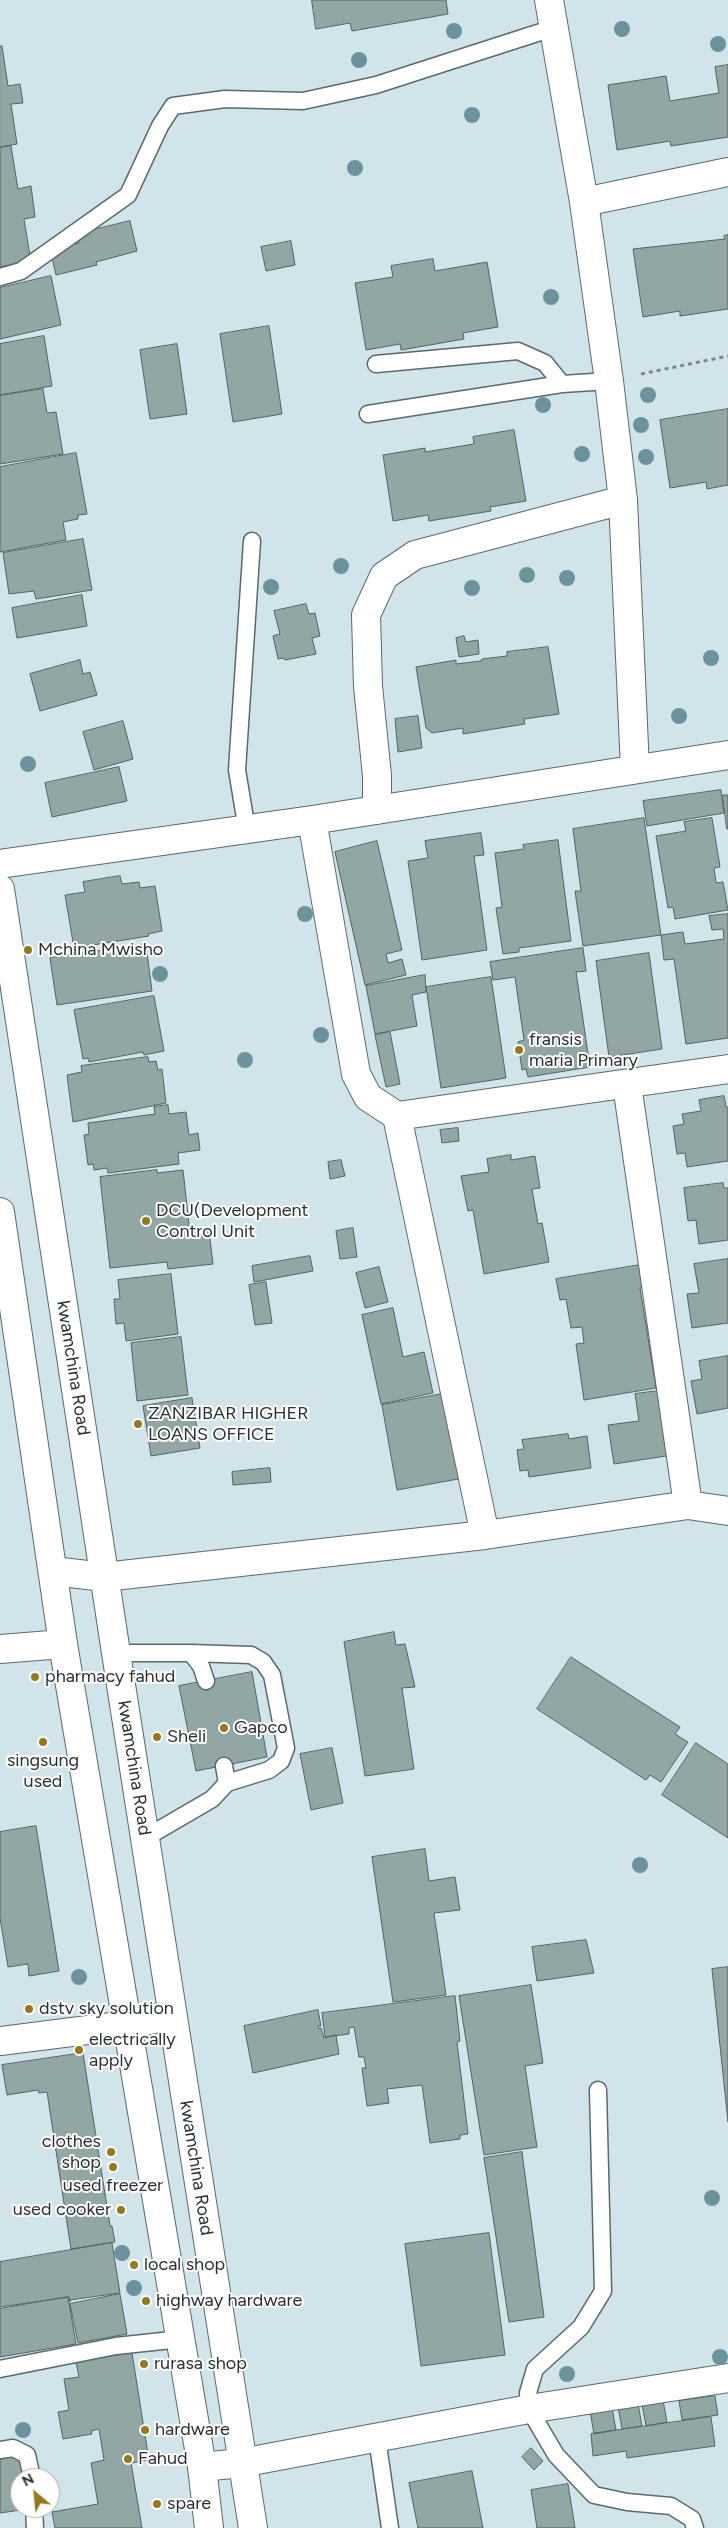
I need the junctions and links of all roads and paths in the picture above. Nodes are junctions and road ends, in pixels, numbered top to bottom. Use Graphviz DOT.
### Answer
graph roads {
  1 [pos="549,0"];
  2 [pos="554,28"];
  3 [pos="728,172"];
  4 [pos="584,202"];
  5 [pos="0,277"];
  6 [pos="728,356"];
  7 [pos="376,364"];
  8 [pos="609,381"];
  9 [pos="562,384"];
  10 [pos="368,414"];
  11 [pos="623,500"];
  12 [pos="252,541"];
  13 [pos="728,755"];
  14 [pos="635,769"];
  15 [pos="377,810"];
  16 [pos="312,820"];
  17 [pos="248,830"];
  18 [pos="0,864"];
  19 [pos="0,889"];
  20 [pos="728,1069"];
  21 [pos="627,1085"];
  22 [pos="397,1116"];
  23 [pos="0,1212"];
  24 [pos="688,1505"];
  25 [pos="728,1511"];
  26 [pos="485,1535"];
  27 [pos="53,1571"];
  28 [pos="104,1577"];
  29 [pos="63,1644"];
  30 [pos="0,1649"];
  31 [pos="116,1653"];
  32 [pos="191,1653"];
  33 [pos="206,1681"];
  34 [pos="224,1766"];
  35 [pos="228,1783"];
  36 [pos="145,1838"];
  37 [pos="172,2016"];
  38 [pos="127,2025"];
  39 [pos="0,2041"];
  40 [pos="598,2090"];
  41 [pos="181,2339"];
  42 [pos="0,2369"];
  43 [pos="728,2378"];
  44 [pos="529,2409"];
  45 [pos="376,2438"];
  46 [pos="0,2450"];
  47 [pos="241,2464"];
  48 [pos="202,2467"];
  49 [pos="30,2468"];
  50 [pos="209,2528"];
  51 [pos="253,2528"];
  52 [pos="390,2528"];
  53 [pos="695,2528"];
  1 -- 2 [label="street"];
  2 -- 4 [label="street"];
  2 -- 5 [label="lane"];
  3 -- 4 [label="street"];
  4 -- 8 [label="street"];
  6 -- 8 [label="path"];
  7 -- 9 [label="lane"];
  8 -- 9 [label="lane"];
  8 -- 11 [label="street"];
  9 -- 10 [label="lane"];
  11 -- 14 [label="street"];
  11 -- 15 [label="street"];
  12 -- 17 [label="lane"];
  13 -- 14 [label="street"];
  14 -- 15 [label="street"];
  15 -- 16 [label="street"];
  16 -- 17 [label="street"];
  16 -- 22 [label="street"];
  17 -- 18 [label="street"];
  19 -- 28 [label="street, kwamchina Road"];
  20 -- 21 [label="street"];
  21 -- 22 [label="street"];
  21 -- 24 [label="street"];
  22 -- 26 [label="street"];
  23 -- 27 [label="street"];
  24 -- 25 [label="street"];
  24 -- 26 [label="street"];
  26 -- 28 [label="street"];
  27 -- 28 [label="street"];
  27 -- 29 [label="street"];
  28 -- 31 [label="street, kwamchina Road"];
  29 -- 30 [label="street"];
  29 -- 38 [label="street"];
  31 -- 32 [label="lane"];
  31 -- 36 [label="street, kwamchina Road"];
  32 -- 33 [label="lane"];
  32 -- 35 [label="lane"];
  34 -- 35 [label="lane"];
  35 -- 36 [label="lane"];
  36 -- 37 [label="street, kwamchina Road"];
  37 -- 38 [label="street"];
  37 -- 47 [label="street, kwamchina Road"];
  38 -- 39 [label="street"];
  38 -- 41 [label="street"];
  40 -- 44 [label="lane"];
  41 -- 42 [label="lane"];
  41 -- 48 [label="street"];
  43 -- 44 [label="street"];
  44 -- 45 [label="street"];
  44 -- 53 [label="lane"];
  45 -- 47 [label="street"];
  45 -- 52 [label="lane"];
  46 -- 49 [label="lane"];
  47 -- 48 [label="street"];
  47 -- 51 [label="street, kwamchina Road"];
  48 -- 50 [label="street"];
}
